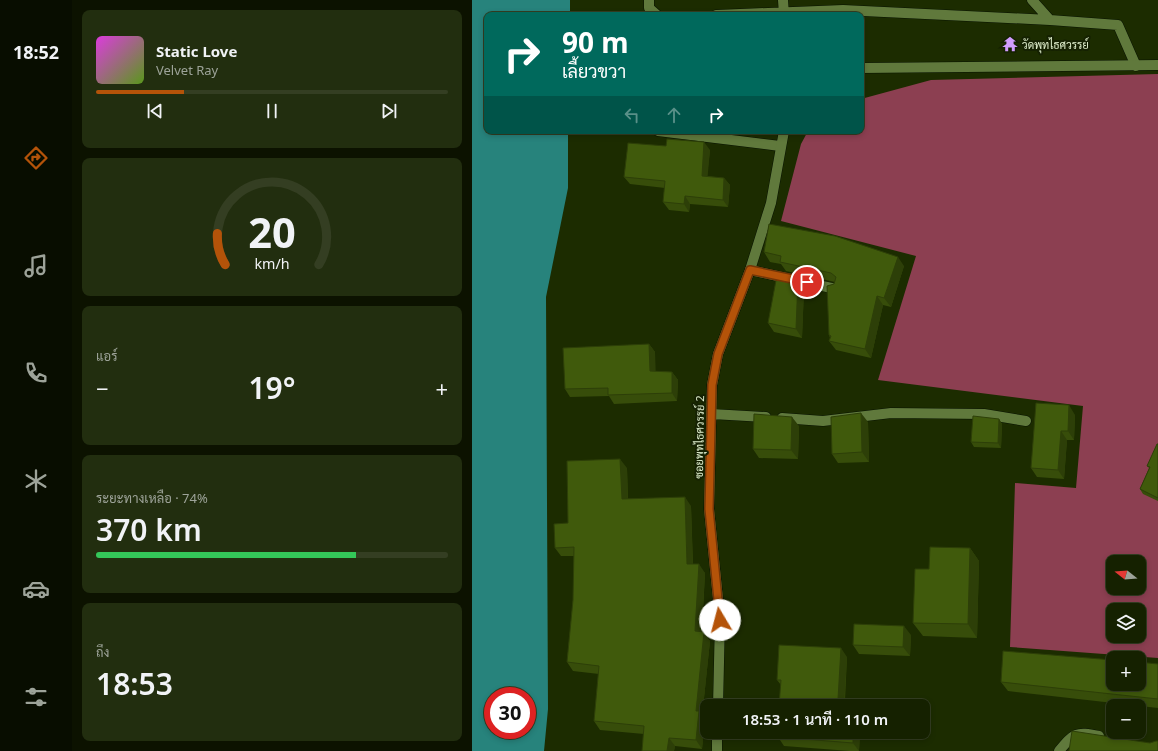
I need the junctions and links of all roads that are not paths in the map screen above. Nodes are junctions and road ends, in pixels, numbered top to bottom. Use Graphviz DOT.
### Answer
graph roads {
  1 [pos="649,0"];
  2 [pos="783,0"];
  3 [pos="1032,0"];
  4 [pos="654,12"];
  5 [pos="784,12"];
  6 [pos="814,12"];
  7 [pos="1050,20"];
  8 [pos="1158,65"];
  9 [pos="1136,66"];
  10 [pos="864,68"];
  11 [pos="682,134"];
  12 [pos="783,134"];
  13 [pos="780,146"];
  14 [pos="750,270"];
  15 [pos="836,289"];
  16 [pos="712,414"];
  17 [pos="1026,420"];
  18 [pos="718,699"];
  19 [pos="1106,737"];
  20 [pos="717,739"];
  21 [pos="717,751"];
  22 [pos="1059,751"];
  1 -- 4 [label="street"];
  2 -- 5 [label="street"];
  3 -- 7 [label="street"];
  6 -- 7 [label="street"];
  7 -- 9 [label="street"];
  8 -- 9 [label="street"];
  9 -- 10 [label="street"];
  11 -- 13 [label="street"];
  12 -- 13 [label="street, ซอยพุทไธศวรรย์ 2"];
  13 -- 14 [label="street, ซอยพุทไธศวรรย์ 2"];
  14 -- 15 [label="street"];
  14 -- 16 [label="street, ซอยพุทไธศวรรย์ 2"];
  16 -- 17 [label="street"];
  16 -- 18 [label="street, ซอยพุทไธศวรรย์ 2"];
  19 -- 22 [label="street"];
  20 -- 21 [label="street"];
}
